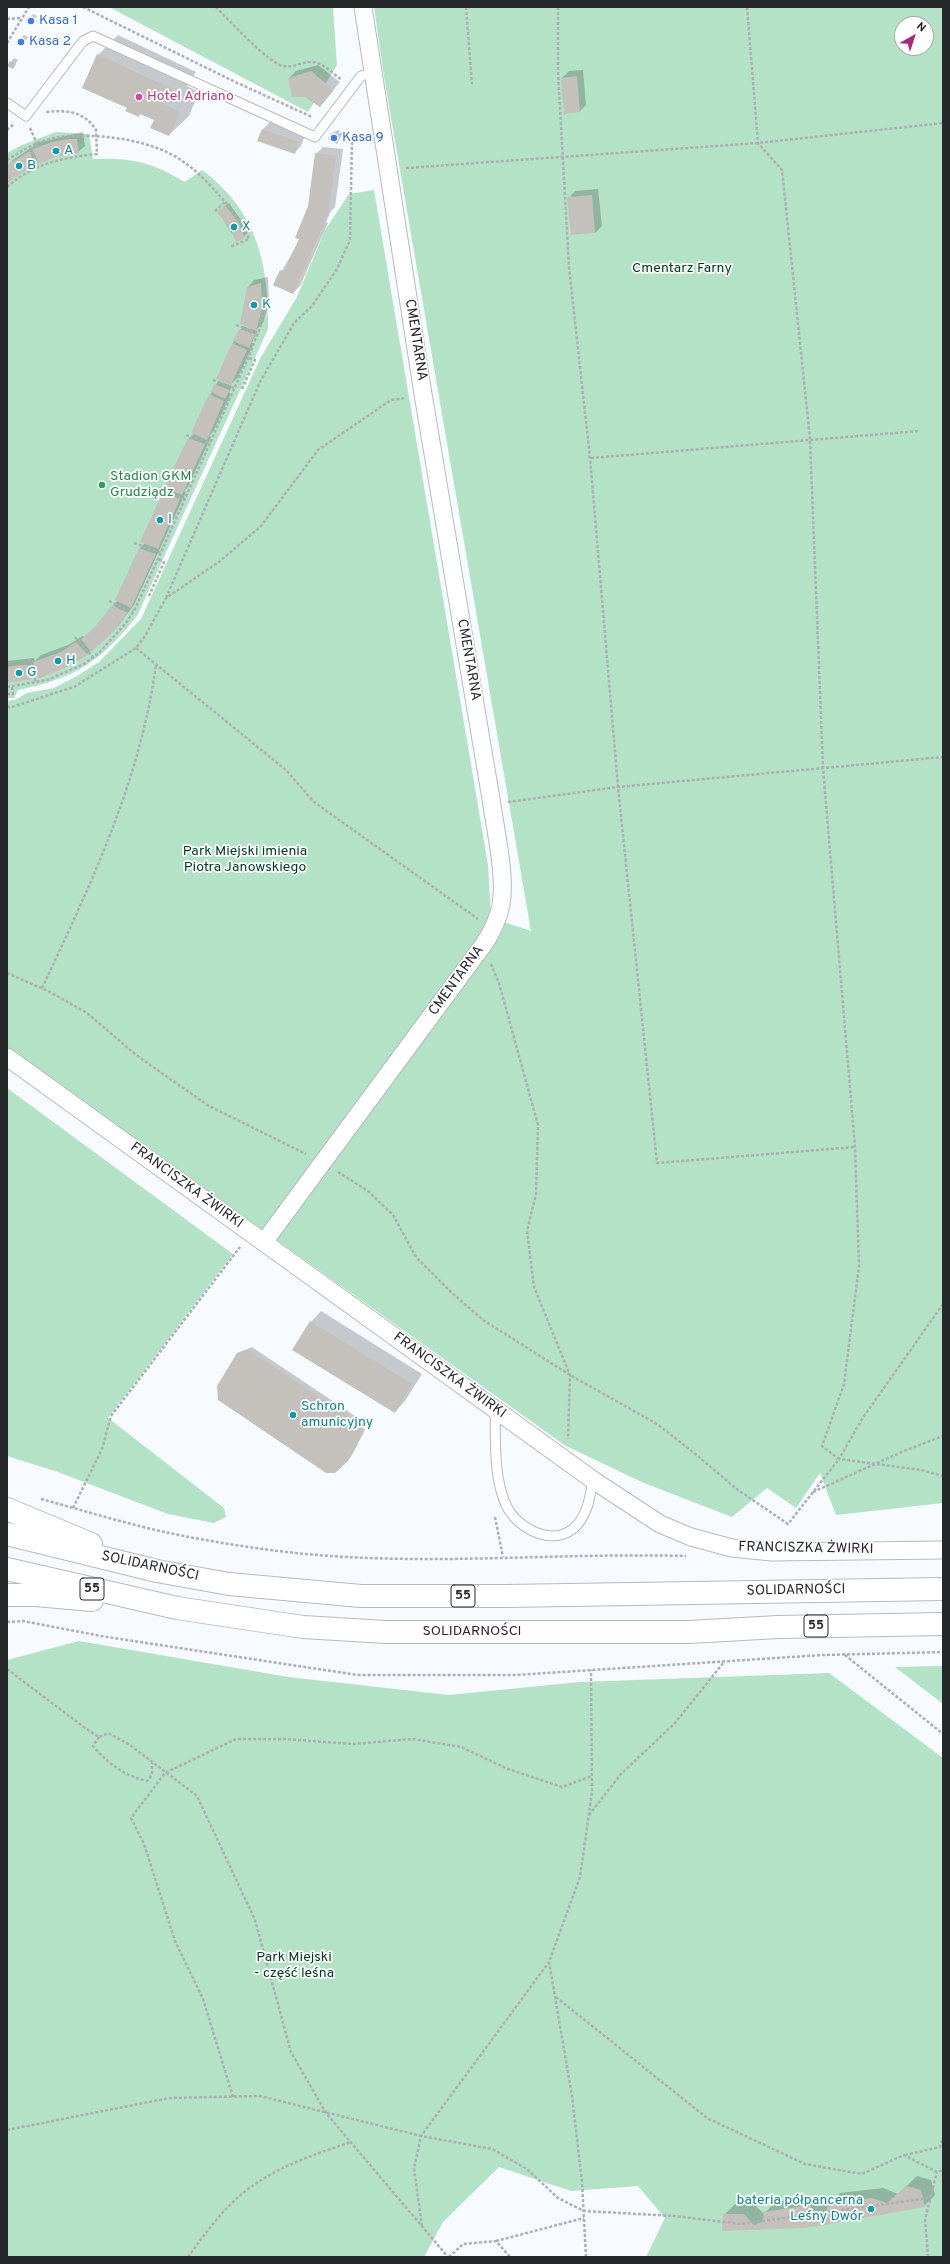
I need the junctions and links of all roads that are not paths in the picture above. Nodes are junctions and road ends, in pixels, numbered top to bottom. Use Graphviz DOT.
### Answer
graph roads {
  1 [pos="363,7"];
  2 [pos="374,72"];
  3 [pos="7,103"];
  4 [pos="7,1057"];
  5 [pos="258,1237"];
  6 [pos="494,1408"];
  7 [pos="593,1480"];
  8 [pos="7,1509"];
  9 [pos="7,1534"];
  10 [pos="943,1550"];
  11 [pos="7,1569"];
  12 [pos="157,1571"];
  13 [pos="943,1589"];
  14 [pos="7,1595"];
  15 [pos="177,1608"];
  16 [pos="943,1624"];
  1 -- 2 [label="street, CMENTARNA"];
  2 -- 3 [label="lane"];
  2 -- 5 [label="street, CMENTARNA"];
  4 -- 5 [label="street, FRANCISZKA ŻWIRKI"];
  5 -- 6 [label="street, FRANCISZKA ŻWIRKI"];
  6 -- 7 [label="street, FRANCISZKA ŻWIRKI"];
  6 -- 7 [label="lane"];
  7 -- 10 [label="street, FRANCISZKA ŻWIRKI"];
  8 -- 12 [label="main road"];
  9 -- 12 [label="main road, SOLIDARNOŚCI / 55"];
  11 -- 15 [label="main road, SOLIDARNOŚCI / 55"];
  12 -- 13 [label="main road, SOLIDARNOŚCI / 55"];
  14 -- 15 [label="main road"];
  15 -- 16 [label="main road, SOLIDARNOŚCI / 55"];
}
